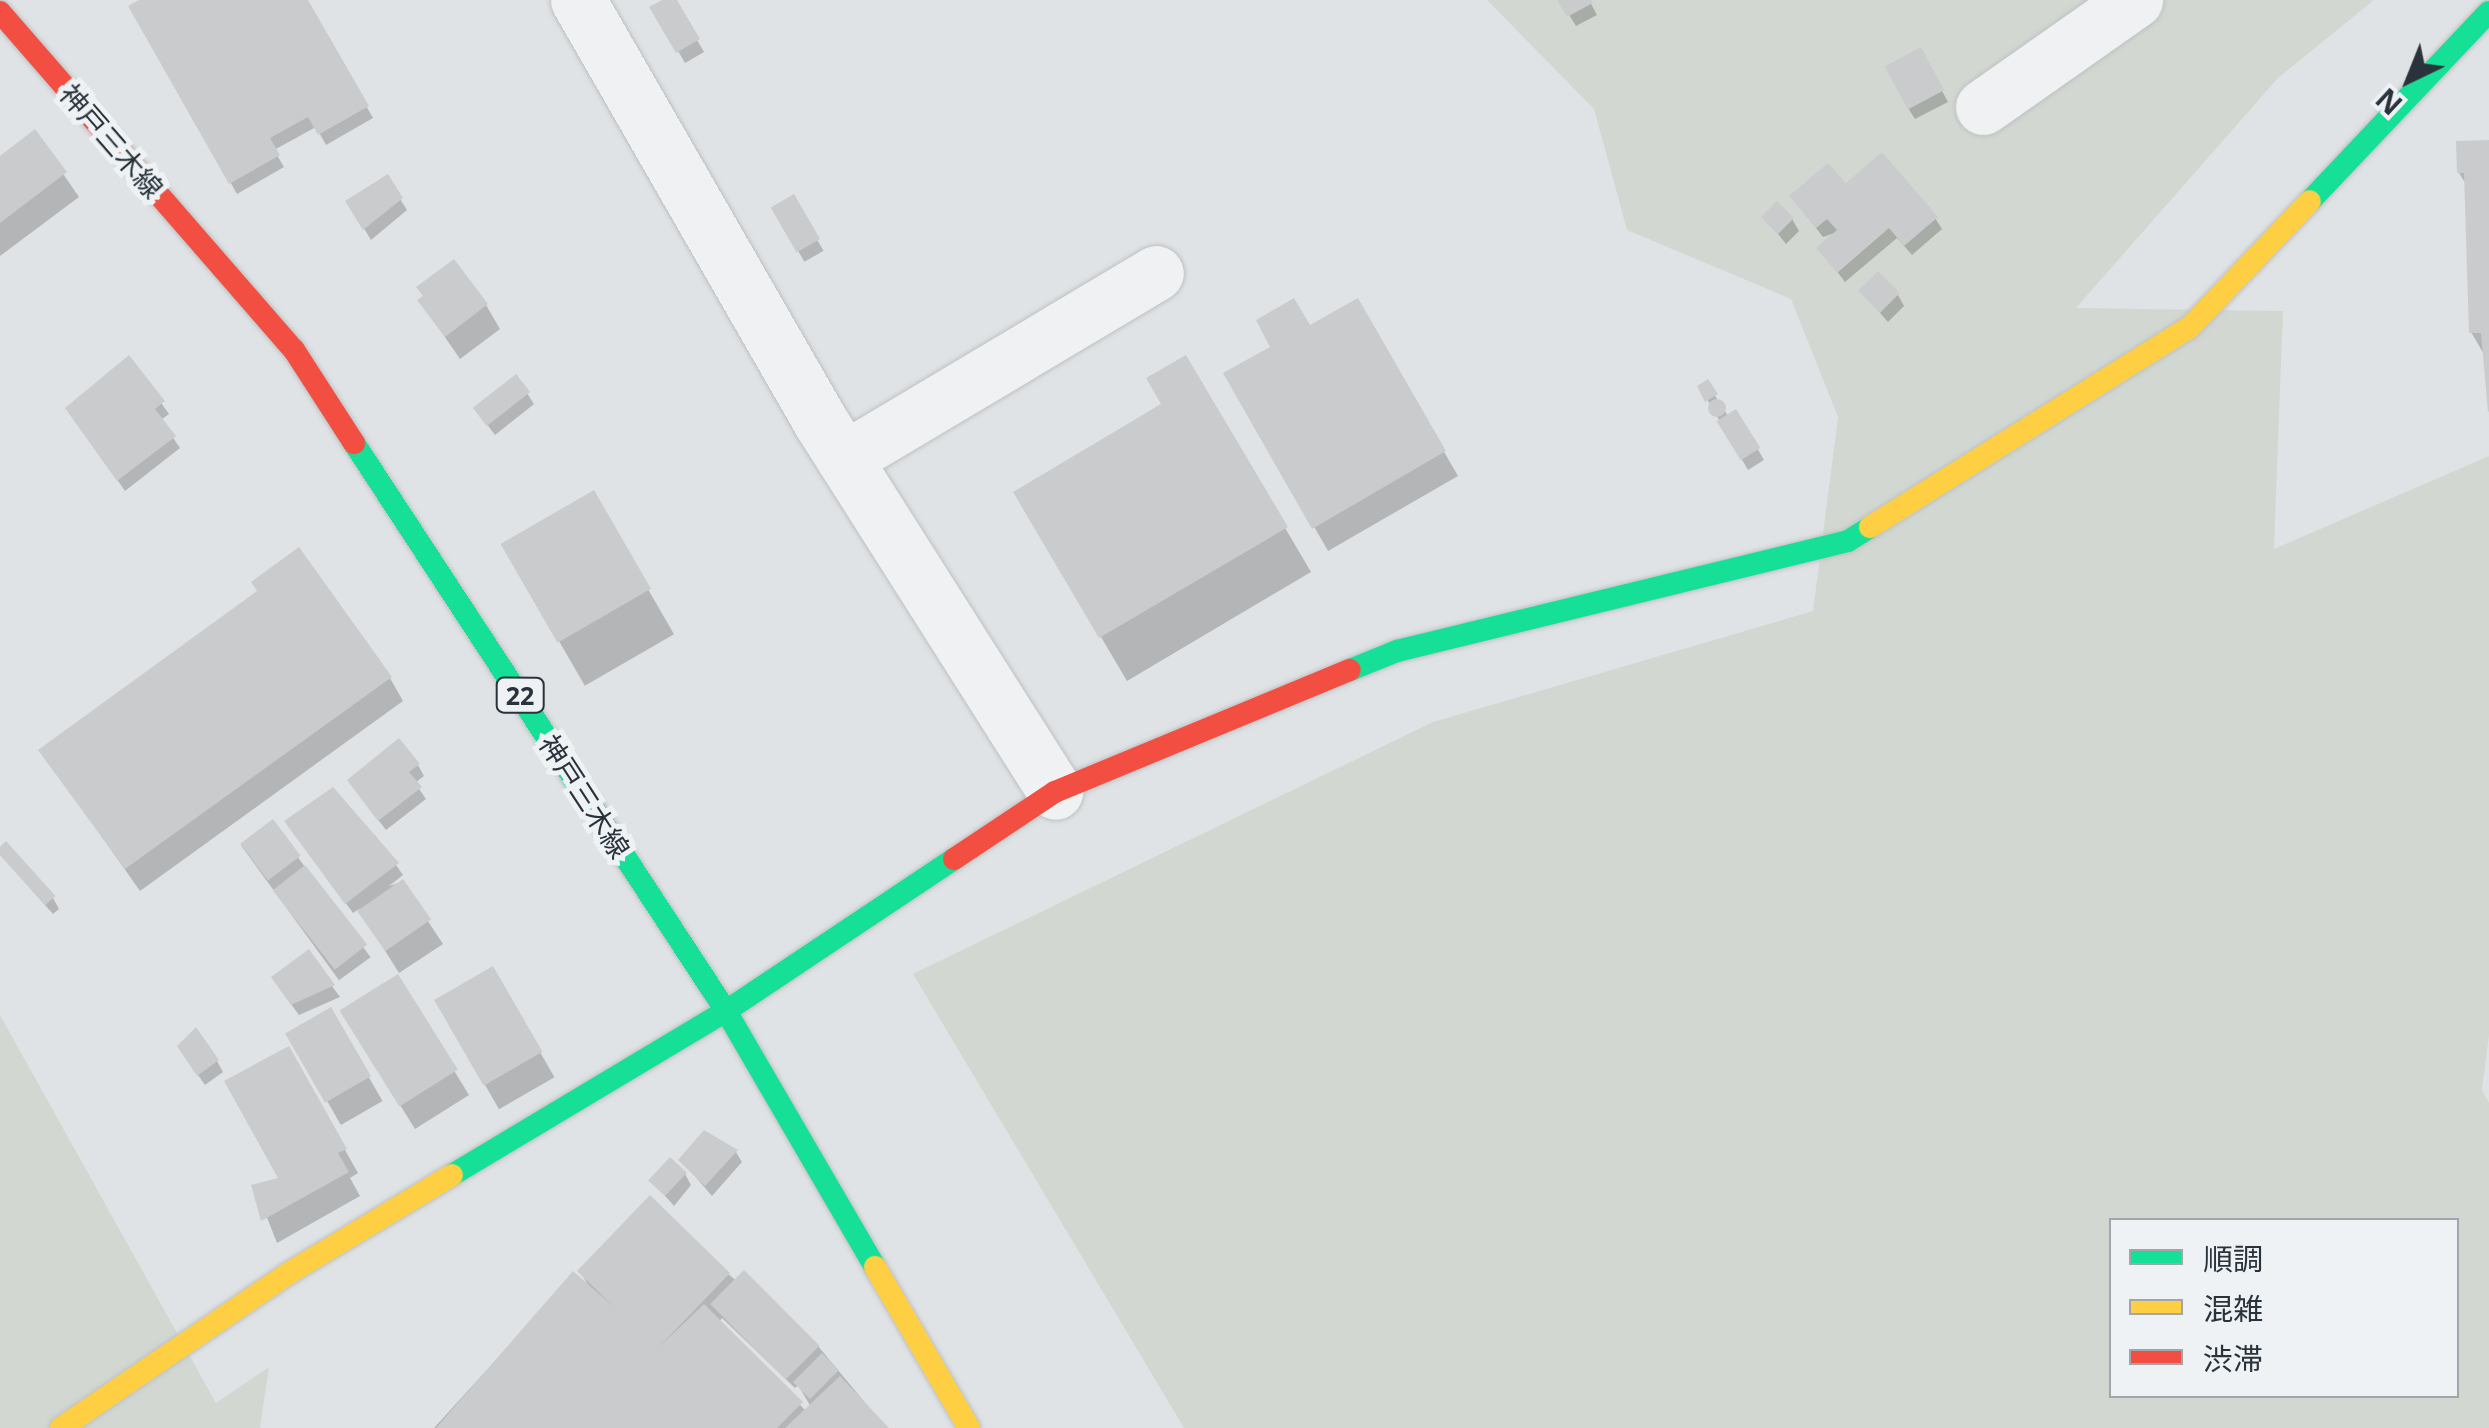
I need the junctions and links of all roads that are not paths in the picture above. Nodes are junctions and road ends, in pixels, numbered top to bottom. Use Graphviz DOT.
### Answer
graph roads {
  1 [pos="578,0"];
  2 [pos="2135,0"];
  3 [pos="0,12"];
  4 [pos="2489,12"];
  5 [pos="1982,107"];
  6 [pos="1156,273"];
  7 [pos="844,459"];
  8 [pos="1055,792"];
  9 [pos="726,1011"];
  10 [pos="61,1428"];
  11 [pos="969,1428"];
  1 -- 7 [label="street"];
  2 -- 5 [label="street"];
  3 -- 9 [label="street, 神戸三木線 / 22"];
  4 -- 8 [label="street"];
  6 -- 7 [label="street"];
  7 -- 8 [label="street"];
  8 -- 9 [label="street"];
  9 -- 10 [label="street"];
  9 -- 11 [label="street, 神戸三木線 / 22"];
}
